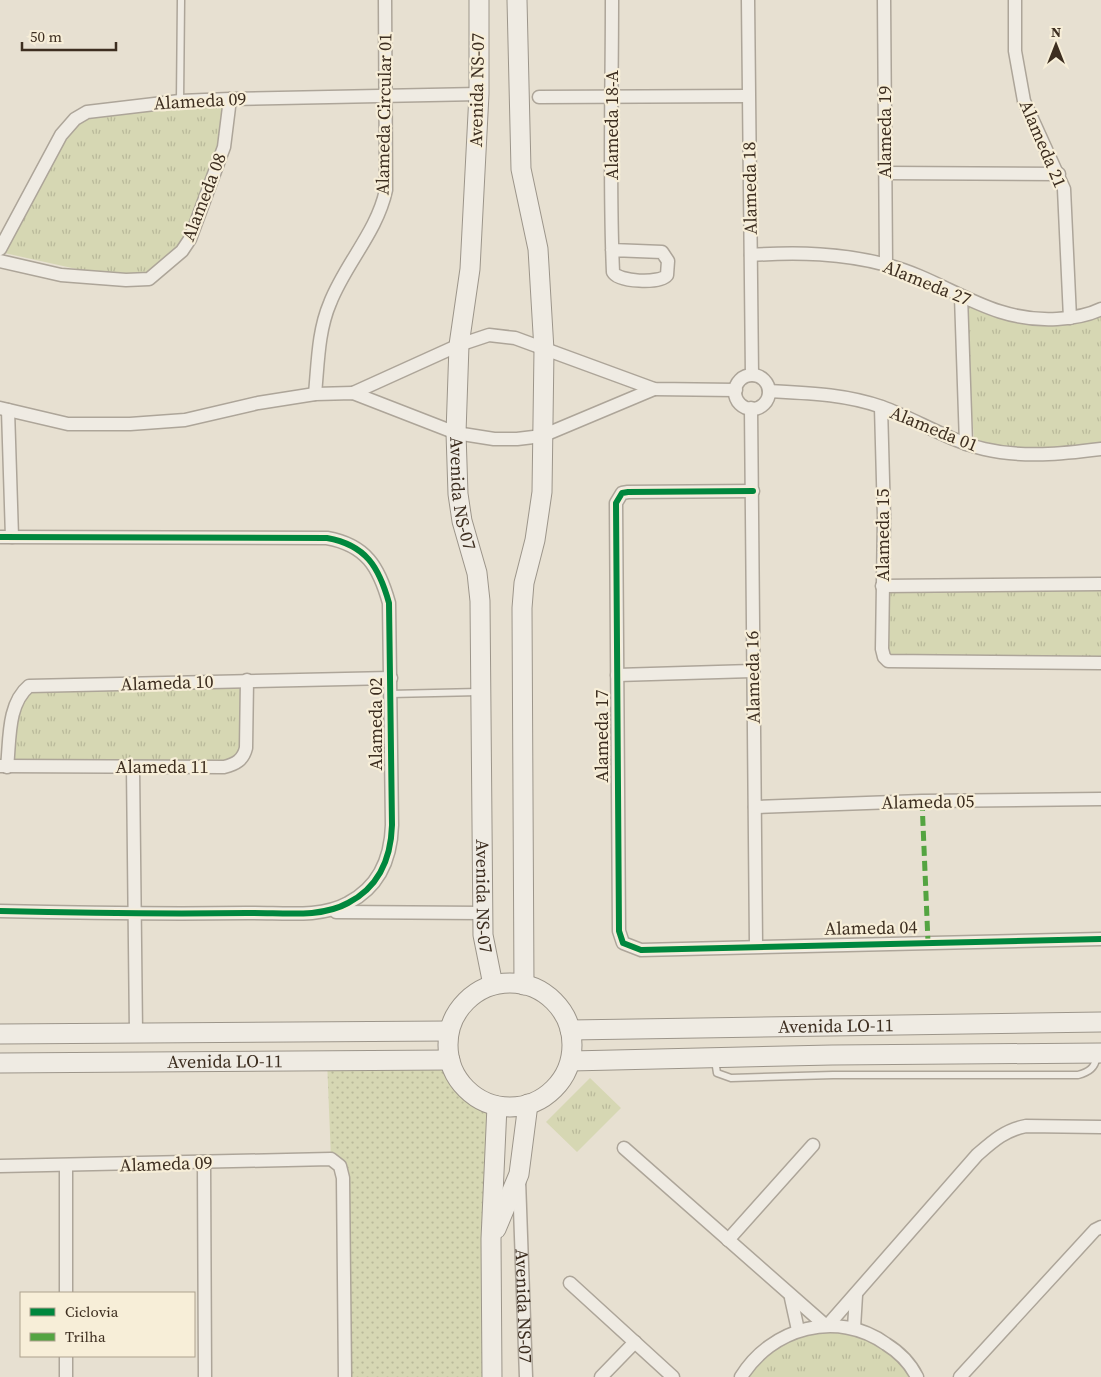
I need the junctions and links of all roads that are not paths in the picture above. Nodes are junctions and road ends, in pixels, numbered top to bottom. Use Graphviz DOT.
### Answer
graph roads {
  1 [pos="181,0"];
  2 [pos="386,0"];
  3 [pos="479,0"];
  4 [pos="517,0"];
  5 [pos="612,0"];
  6 [pos="748,0"];
  7 [pos="884,0"];
  8 [pos="1015,0"];
  9 [pos="384,94"];
  10 [pos="479,94"];
  11 [pos="612,96"];
  12 [pos="748,96"];
  13 [pos="540,97"];
  14 [pos="230,99"];
  15 [pos="180,101"];
  16 [pos="885,172"];
  17 [pos="1059,174"];
  18 [pos="0,249"];
  19 [pos="612,250"];
  20 [pos="751,256"];
  21 [pos="0,261"];
  22 [pos="886,265"];
  23 [pos="961,296"];
  24 [pos="1101,309"];
  25 [pos="1070,318"];
  26 [pos="459,345"];
  27 [pos="544,350"];
  28 [pos="752,375"];
  29 [pos="654,389"];
  30 [pos="736,390"];
  31 [pos="769,392"];
  32 [pos="353,393"];
  33 [pos="315,394"];
  34 [pos="881,407"];
  35 [pos="751,408"];
  36 [pos="4,409"];
  37 [pos="456,433"];
  38 [pos="542,436"];
  39 [pos="966,444"];
  40 [pos="1101,449"];
  41 [pos="753,491"];
  42 [pos="6,537"];
  43 [pos="1101,584"];
  44 [pos="882,586"];
  45 [pos="1101,663"];
  46 [pos="752,671"];
  47 [pos="617,675"];
  48 [pos="391,678"];
  49 [pos="247,680"];
  50 [pos="481,692"];
  51 [pos="390,694"];
  52 [pos="4,766"];
  53 [pos="133,767"];
  54 [pos="1101,799"];
  55 [pos="755,807"];
  56 [pos="0,911"];
  57 [pos="328,912"];
  58 [pos="483,913"];
  59 [pos="134,915"];
  60 [pos="1101,939"];
  61 [pos="756,946"];
  62 [pos="641,950"];
  63 [pos="524,985"];
  64 [pos="493,986"];
  65 [pos="1101,1022"];
  66 [pos="570,1030"];
  67 [pos="449,1031"];
  68 [pos="136,1033"];
  69 [pos="0,1034"];
  70 [pos="1100,1053"];
  71 [pos="450,1060"];
  72 [pos="571,1061"];
  73 [pos="0,1063"];
  74 [pos="528,1104"];
  75 [pos="497,1106"];
  76 [pos="1101,1127"];
  77 [pos="813,1145"];
  78 [pos="624,1148"];
  79 [pos="204,1162"];
  80 [pos="0,1166"];
  81 [pos="66,1166"];
  82 [pos="519,1174"];
  83 [pos="1101,1227"];
  84 [pos="491,1239"];
  85 [pos="728,1240"];
  86 [pos="570,1283"];
  87 [pos="66,1292"];
  88 [pos="856,1295"];
  89 [pos="791,1298"];
  90 [pos="827,1325"];
  91 [pos="854,1328"];
  92 [pos="798,1330"];
  93 [pos="635,1342"];
  94 [pos="66,1357"];
  95 [pos="66,1377"];
  96 [pos="205,1377"];
  97 [pos="345,1377"];
  98 [pos="492,1377"];
  99 [pos="526,1377"];
  100 [pos="601,1377"];
  101 [pos="673,1377"];
  102 [pos="741,1377"];
  103 [pos="917,1377"];
  104 [pos="960,1377"];
  1 -- 15 [label="lane"];
  2 -- 9 [label="street, Alameda Circular 01"];
  3 -- 10 [label="street, Avenida NS-07"];
  4 -- 27 [label="street, Avenida NS-07"];
  5 -- 11 [label="street, Alameda 18-A"];
  6 -- 12 [label="street, Alameda 18"];
  7 -- 16 [label="street, Alameda 19"];
  8 -- 17 [label="street, Alameda 21"];
  9 -- 10 [label="street, Alameda 09"];
  9 -- 14 [label="street, Alameda 09"];
  9 -- 33 [label="street, Alameda Circular 01"];
  10 -- 26 [label="street, Avenida NS-07"];
  11 -- 12 [label="street"];
  11 -- 13 [label="street"];
  11 -- 19 [label="street, Alameda 18-A"];
  12 -- 20 [label="street, Alameda 18"];
  14 -- 15 [label="street, Alameda 09"];
  14 -- 21 [label="street, Alameda 08"];
  15 -- 18 [label="street, Alameda 09"];
  16 -- 17 [label="street"];
  16 -- 22 [label="street, Alameda 19"];
  17 -- 25 [label="street, Alameda 21"];
  20 -- 22 [label="street, Alameda 27"];
  20 -- 28 [label="street, Alameda 18"];
  22 -- 23 [label="street, Alameda 27"];
  23 -- 25 [label="street, Alameda 27"];
  23 -- 39 [label="street"];
  24 -- 25 [label="street, Alameda 27"];
  26 -- 27 [label="street"];
  26 -- 32 [label="street"];
  26 -- 37 [label="street, Avenida NS-07"];
  27 -- 29 [label="street"];
  27 -- 38 [label="street, Avenida NS-07"];
  28 -- 30 [label="street"];
  28 -- 31 [label="street"];
  29 -- 30 [label="street"];
  29 -- 38 [label="street"];
  30 -- 35 [label="street"];
  31 -- 34 [label="street, Alameda 01"];
  31 -- 35 [label="street"];
  32 -- 33 [label="street"];
  32 -- 37 [label="street"];
  33 -- 36 [label="street"];
  34 -- 39 [label="street, Alameda 01"];
  34 -- 44 [label="street, Alameda 15"];
  35 -- 41 [label="street, Alameda 16"];
  36 -- 42 [label="street"];
  37 -- 38 [label="street"];
  37 -- 50 [label="street, Avenida NS-07"];
  38 -- 63 [label="street, Avenida NS-07"];
  39 -- 40 [label="street, Alameda 01"];
  41 -- 46 [label="street, Alameda 16"];
  41 -- 47 [label="street, Alameda 17"];
  42 -- 48 [label="street, Alameda 02"];
  43 -- 44 [label="street"];
  44 -- 45 [label="street, Alameda 15"];
  46 -- 47 [label="street"];
  46 -- 55 [label="street, Alameda 16"];
  47 -- 62 [label="street, Alameda 17"];
  48 -- 49 [label="street, Alameda 10"];
  48 -- 51 [label="street, Alameda 02"];
  49 -- 52 [label="street, Alameda 10"];
  49 -- 53 [label="street, Alameda 11"];
  50 -- 51 [label="lane"];
  50 -- 58 [label="street, Avenida NS-07"];
  51 -- 57 [label="street, Alameda 02"];
  52 -- 53 [label="street, Alameda 11"];
  53 -- 59 [label="street"];
  54 -- 55 [label="street, Alameda 05"];
  55 -- 61 [label="street, Alameda 16"];
  56 -- 59 [label="street, Alameda 02"];
  57 -- 58 [label="street"];
  57 -- 59 [label="street, Alameda 02"];
  58 -- 64 [label="street, Avenida NS-07"];
  59 -- 68 [label="street"];
  60 -- 61 [label="street, Alameda 04"];
  61 -- 62 [label="street, Alameda 04"];
  63 -- 64 [label="street"];
  63 -- 66 [label="street"];
  64 -- 67 [label="street"];
  65 -- 66 [label="street, Avenida LO-11"];
  66 -- 72 [label="street"];
  67 -- 68 [label="street, Avenida LO-11"];
  67 -- 71 [label="street"];
  68 -- 69 [label="street, Avenida LO-11"];
  70 -- 72 [label="street, Avenida LO-11"];
  71 -- 73 [label="street, Avenida LO-11"];
  71 -- 75 [label="street"];
  72 -- 74 [label="street"];
  74 -- 75 [label="street"];
  74 -- 82 [label="street, Avenida NS-07"];
  75 -- 84 [label="street, Avenida NS-07"];
  76 -- 88 [label="street"];
  77 -- 85 [label="street"];
  78 -- 85 [label="street"];
  79 -- 81 [label="street, Alameda 09"];
  79 -- 96 [label="street"];
  79 -- 97 [label="street, Alameda 09"];
  80 -- 81 [label="street, Alameda 09"];
  81 -- 87 [label="street"];
  82 -- 84 [label="street, Avenida NS-07"];
  82 -- 99 [label="street, Avenida NS-07"];
  83 -- 104 [label="street"];
  84 -- 98 [label="street, Avenida NS-07"];
  85 -- 89 [label="street"];
  86 -- 93 [label="street"];
  88 -- 90 [label="street"];
  88 -- 91 [label="street"];
  89 -- 90 [label="street"];
  89 -- 92 [label="street"];
  90 -- 91 [label="street"];
  90 -- 92 [label="street"];
  91 -- 103 [label="street"];
  92 -- 102 [label="street"];
  93 -- 100 [label="street"];
  93 -- 101 [label="street"];
  94 -- 95 [label="street"];
}
